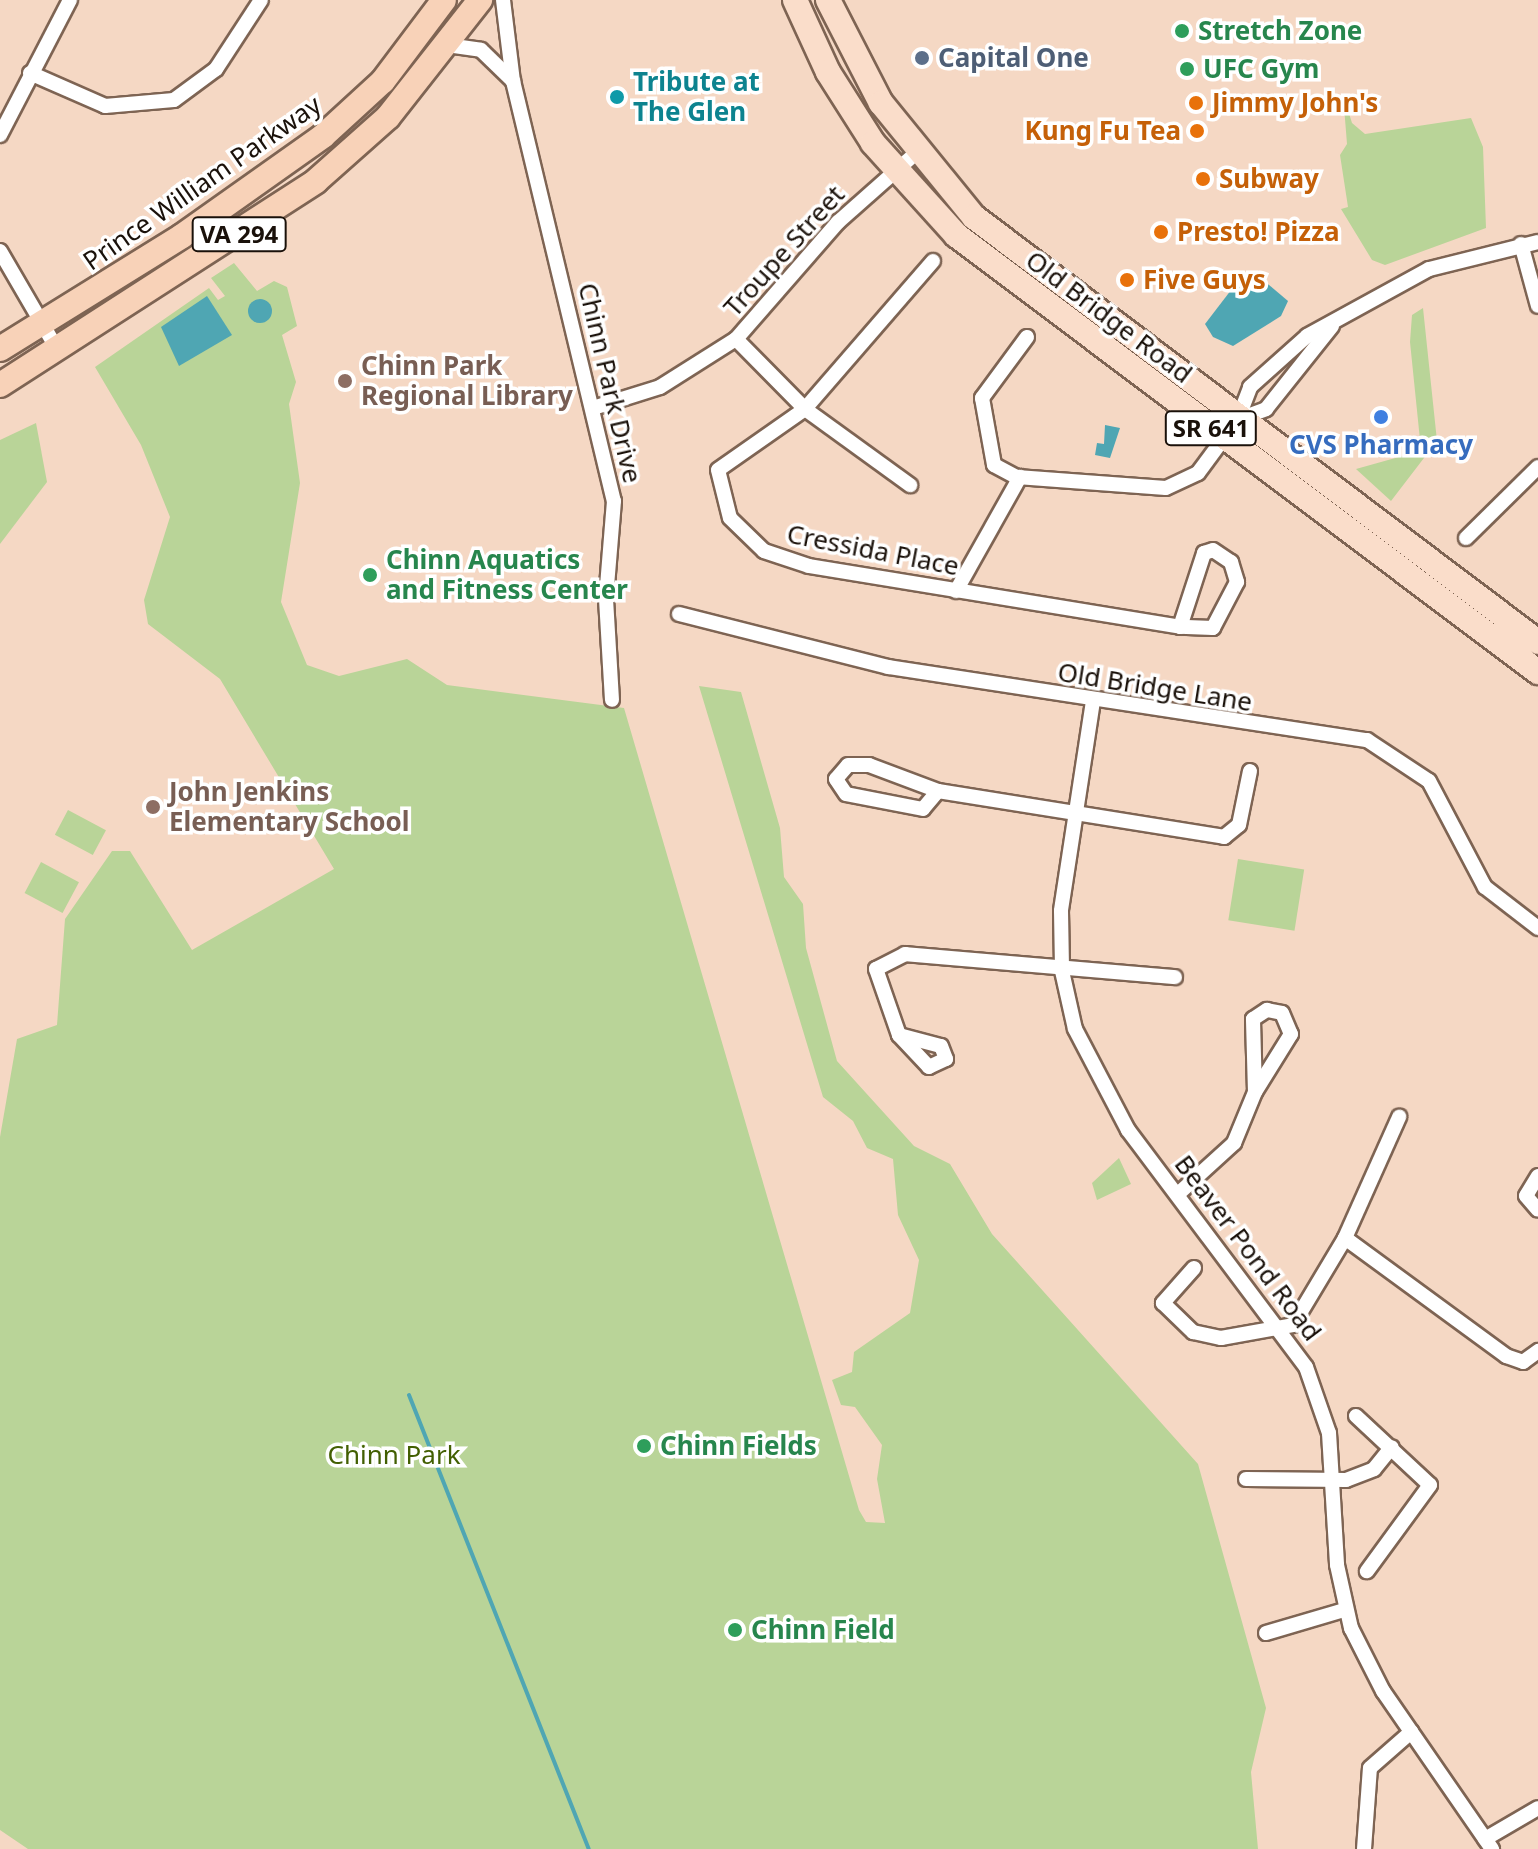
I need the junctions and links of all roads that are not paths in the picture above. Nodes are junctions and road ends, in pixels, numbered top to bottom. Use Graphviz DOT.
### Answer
graph roads {
  1 [pos="70,0"];
  2 [pos="261,0"];
  3 [pos="444,0"];
  4 [pos="480,0"];
  5 [pos="503,0"];
  6 [pos="795,0"];
  7 [pos="828,0"];
  8 [pos="447,45"];
  9 [pos="30,73"];
  10 [pos="513,81"];
  11 [pos="0,135"];
  12 [pos="916,153"];
  13 [pos="895,171"];
  14 [pos="1538,242"];
  15 [pos="1521,244"];
  16 [pos="0,251"];
  17 [pos="933,261"];
  18 [pos="1538,306"];
  19 [pos="1337,320"];
  20 [pos="42,324"];
  21 [pos="1027,337"];
  22 [pos="736,339"];
  23 [pos="0,349"];
  24 [pos="57,349"];
  25 [pos="0,385"];
  26 [pos="593,408"];
  27 [pos="805,409"];
  28 [pos="1231,428"];
  29 [pos="1538,467"];
  30 [pos="1020,477"];
  31 [pos="910,485"];
  32 [pos="1466,538"];
  33 [pos="956,591"];
  34 [pos="679,614"];
  35 [pos="1180,627"];
  36 [pos="1538,642"];
  37 [pos="1538,672"];
  38 [pos="612,700"];
  39 [pos="1093,701"];
  40 [pos="1250,771"];
  41 [pos="938,791"];
  42 [pos="1075,813"];
  43 [pos="1538,928"];
  44 [pos="1062,971"];
  45 [pos="1175,977"];
  46 [pos="899,1035"];
  47 [pos="1255,1092"];
  48 [pos="1399,1117"];
  49 [pos="1538,1176"];
  50 [pos="1178,1194"];
  51 [pos="1538,1210"];
  52 [pos="1345,1238"];
  53 [pos="1194,1268"];
  54 [pos="1284,1330"];
  55 [pos="1538,1351"];
  56 [pos="1356,1416"];
  57 [pos="1392,1447"];
  58 [pos="1246,1479"];
  59 [pos="1333,1481"];
  60 [pos="1367,1571"];
  61 [pos="1344,1610"];
  62 [pos="1266,1633"];
  63 [pos="1411,1732"];
  64 [pos="1538,1808"];
  65 [pos="1488,1844"];
  66 [pos="1364,1849"];
  1 -- 9 [label="street"];
  2 -- 9 [label="street"];
  3 -- 20 [label="highway, Prince William Parkway / VA 294"];
  4 -- 8 [label="highway, VA 294"];
  5 -- 10 [label="street, Chinn Park Drive"];
  6 -- 13 [label="main road, Old Bridge Road / SR 641"];
  7 -- 12 [label="main road, Old Bridge Road / SR 641"];
  8 -- 10 [label="street"];
  8 -- 24 [label="highway, VA 294"];
  9 -- 11 [label="street"];
  10 -- 26 [label="street, Chinn Park Drive"];
  12 -- 13 [label="street, Troupe Street"];
  12 -- 28 [label="main road, Old Bridge Road / SR 641"];
  13 -- 22 [label="street, Troupe Street"];
  13 -- 28 [label="main road, Old Bridge Road / SR 641"];
  14 -- 15 [label="street"];
  15 -- 18 [label="street"];
  15 -- 19 [label="street"];
  16 -- 20 [label="street"];
  17 -- 27 [label="street, Cressida Place"];
  19 -- 28 [label="street"];
  19 -- 28 [label="street"];
  20 -- 23 [label="highway, Prince William Parkway / VA 294"];
  20 -- 24 [label="street"];
  21 -- 30 [label="street"];
  22 -- 26 [label="street, Troupe Street"];
  22 -- 27 [label="street"];
  24 -- 25 [label="highway, VA 294"];
  26 -- 38 [label="street, Chinn Park Drive"];
  27 -- 31 [label="street"];
  27 -- 33 [label="street, Cressida Place"];
  28 -- 30 [label="street"];
  28 -- 36 [label="main road, Old Bridge Road / SR 641"];
  28 -- 37 [label="main road, Old Bridge Road / SR 641"];
  29 -- 32 [label="street"];
  30 -- 33 [label="street"];
  33 -- 35 [label="street, Cressida Place"];
  34 -- 39 [label="street, Old Bridge Lane"];
  35 -- 35 [label="street, Cressida Place"];
  39 -- 42 [label="street, Beaver Pond Road"];
  39 -- 43 [label="street, Old Bridge Lane"];
  40 -- 42 [label="street"];
  41 -- 41 [label="street"];
  41 -- 42 [label="street"];
  42 -- 44 [label="street, Beaver Pond Road"];
  44 -- 45 [label="street"];
  44 -- 46 [label="street"];
  44 -- 50 [label="street, Beaver Pond Road"];
  47 -- 47 [label="street"];
  47 -- 50 [label="street"];
  48 -- 52 [label="street"];
  49 -- 51 [label="street"];
  50 -- 54 [label="street, Beaver Pond Road"];
  52 -- 54 [label="street"];
  52 -- 55 [label="street"];
  53 -- 54 [label="street"];
  54 -- 59 [label="street, Beaver Pond Road"];
  56 -- 57 [label="street"];
  57 -- 59 [label="street"];
  57 -- 60 [label="street"];
  58 -- 59 [label="street"];
  59 -- 61 [label="street, Beaver Pond Road"];
  61 -- 62 [label="street"];
  61 -- 63 [label="street, Beaver Pond Road"];
  63 -- 65 [label="street, Beaver Pond Road"];
  63 -- 66 [label="street"];
  64 -- 65 [label="street"];
}
